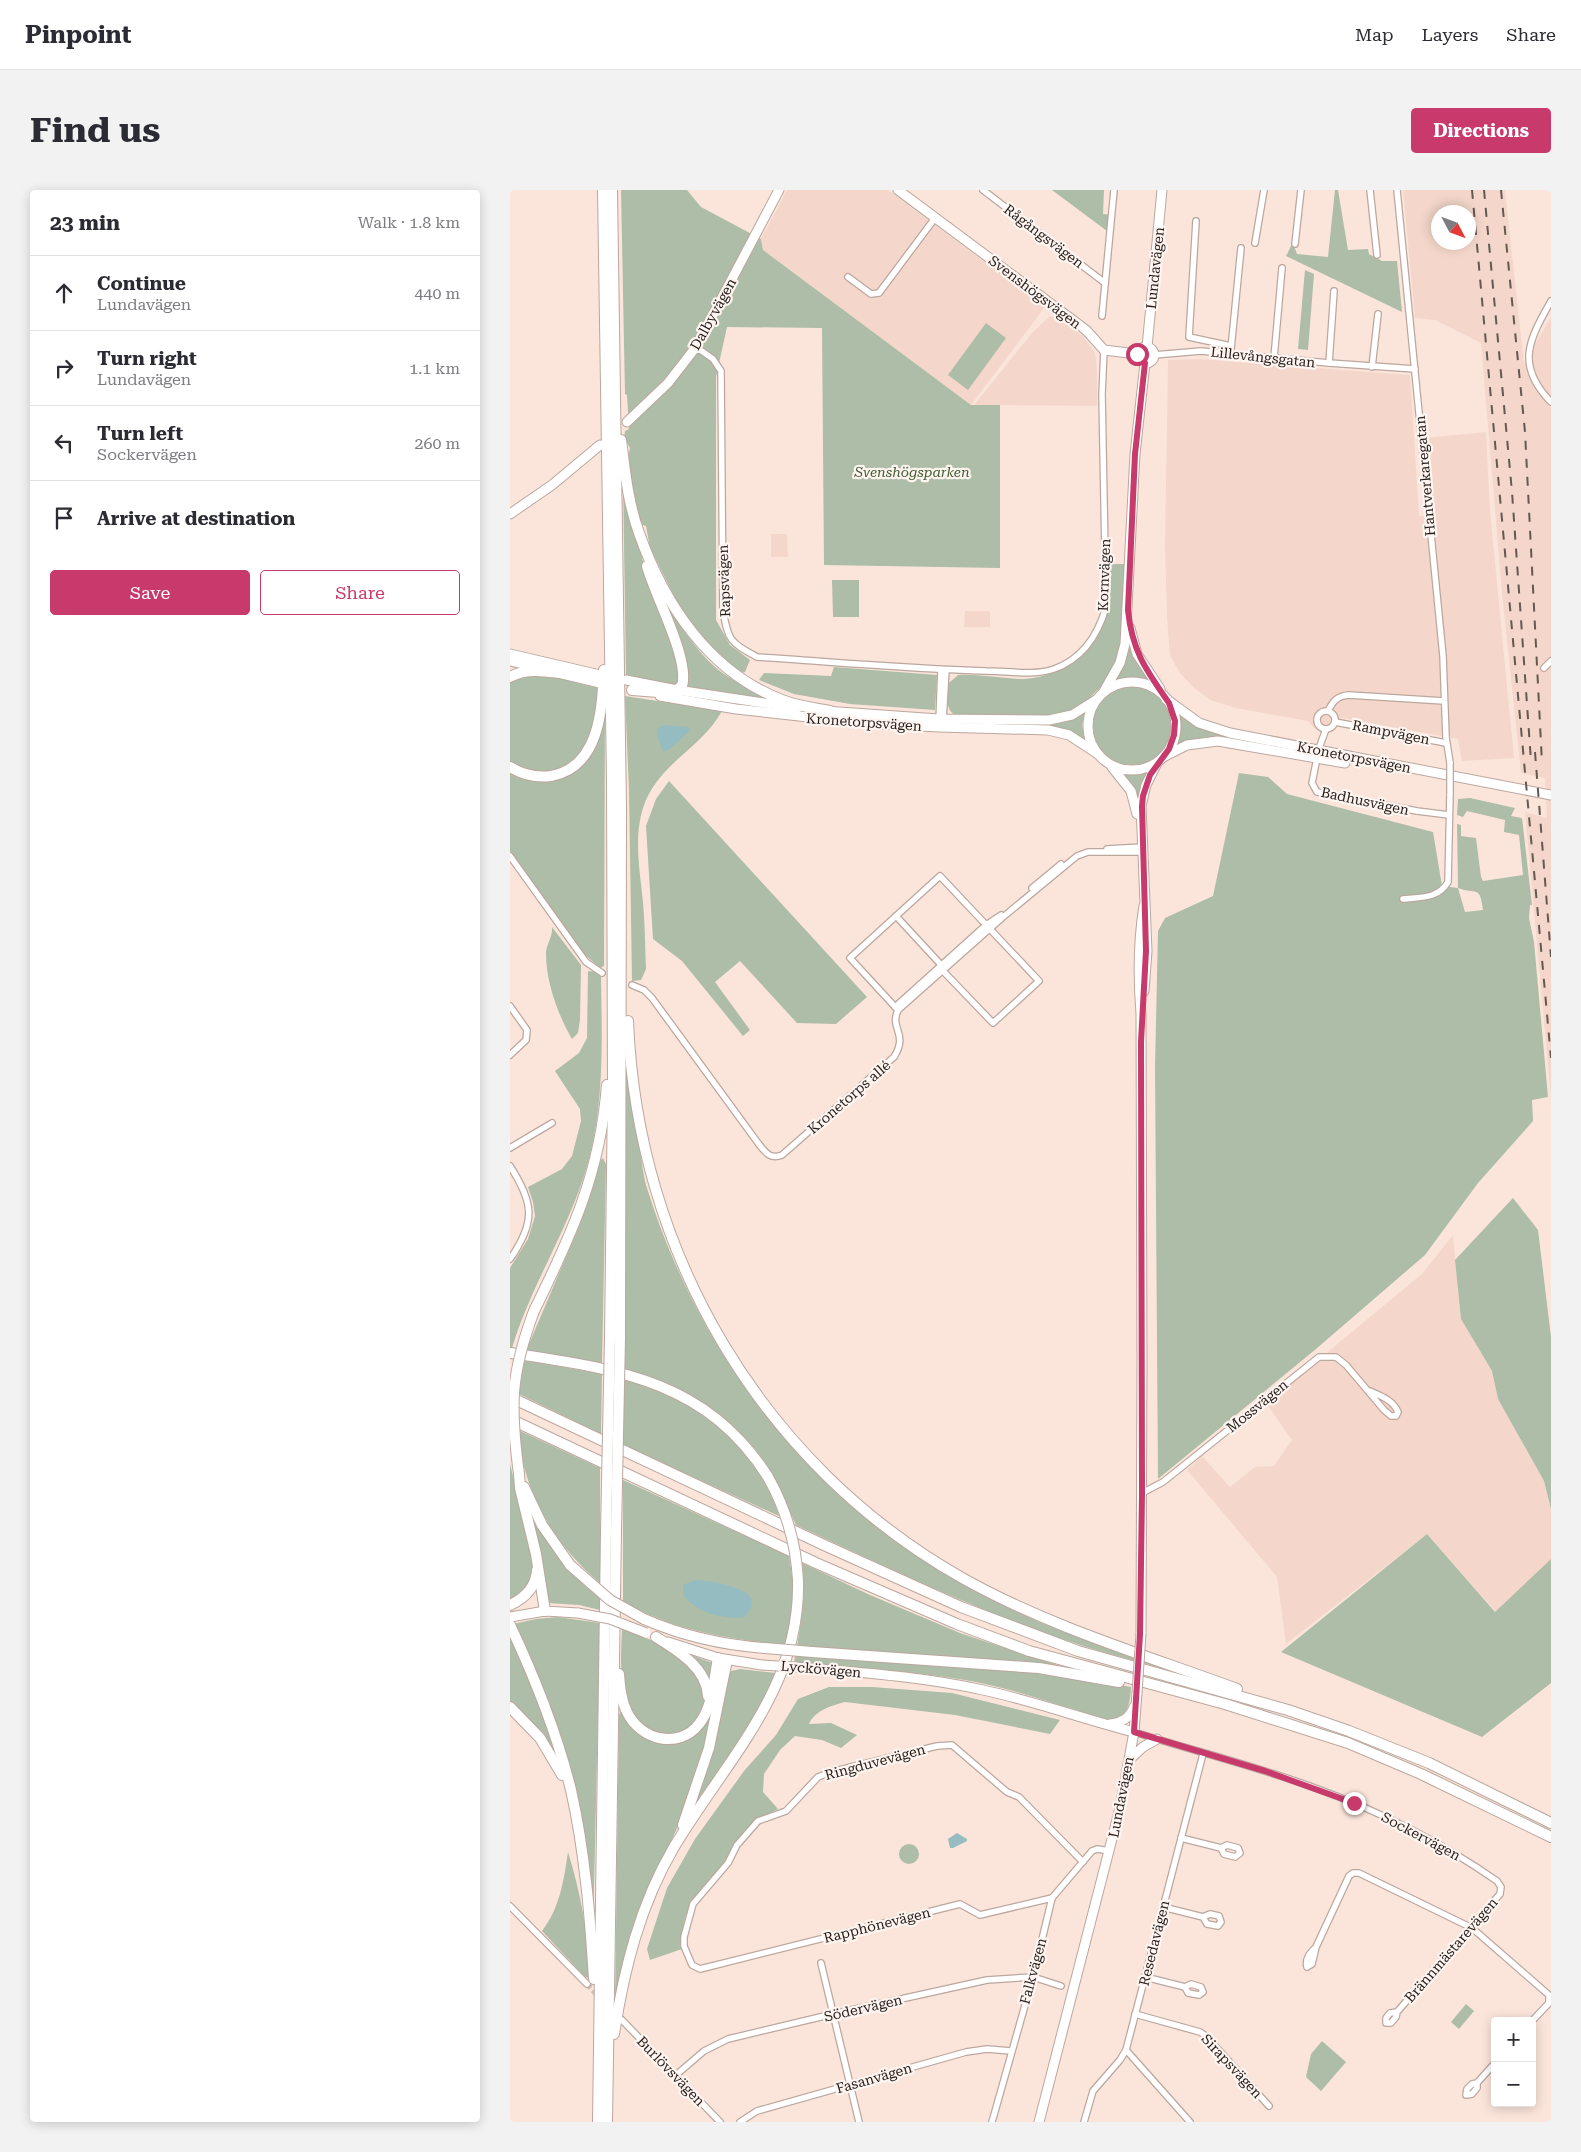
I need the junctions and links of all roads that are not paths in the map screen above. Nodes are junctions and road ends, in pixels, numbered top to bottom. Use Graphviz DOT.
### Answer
graph roads {
  1 [pos="603,190"];
  2 [pos="612,190"];
  3 [pos="779,190"];
  4 [pos="898,190"];
  5 [pos="982,190"];
  6 [pos="1114,190"];
  7 [pos="1162,190"];
  8 [pos="1264,190"];
  9 [pos="1302,190"];
  10 [pos="1370,190"];
  11 [pos="1397,190"];
  12 [pos="935,218"];
  13 [pos="1196,222"];
  14 [pos="1256,243"];
  15 [pos="1295,244"];
  16 [pos="1241,248"];
  17 [pos="1377,255"];
  18 [pos="1282,268"];
  19 [pos="848,277"];
  20 [pos="1106,283"];
  21 [pos="1334,291"];
  22 [pos="1551,301"];
  23 [pos="1378,314"];
  24 [pos="1102,316"];
  25 [pos="1231,346"];
  26 [pos="696,347"];
  27 [pos="1147,347"];
  28 [pos="1104,350"];
  29 [pos="1230,353"];
  30 [pos="1137,354"];
  31 [pos="1154,355"];
  32 [pos="1274,358"];
  33 [pos="1145,363"];
  34 [pos="1329,363"];
  35 [pos="1372,367"];
  36 [pos="1415,369"];
  37 [pos="616,377"];
  38 [pos="1551,402"];
  39 [pos="627,422"];
  40 [pos="600,446"];
  41 [pos="510,514"];
  42 [pos="638,532"];
  43 [pos="1128,610"];
  44 [pos="610,620"];
  45 [pos="510,654"];
  46 [pos="510,660"];
  47 [pos="1551,661"];
  48 [pos="1544,668"];
  49 [pos="943,670"];
  50 [pos="560,673"];
  51 [pos="510,677"];
  52 [pos="628,686"];
  53 [pos="677,690"];
  54 [pos="1100,696"];
  55 [pos="1165,697"];
  56 [pos="1444,701"];
  57 [pos="830,711"];
  58 [pos="1328,711"];
  59 [pos="1335,722"];
  60 [pos="941,723"];
  61 [pos="1326,729"];
  62 [pos="1446,743"];
  63 [pos="1098,754"];
  64 [pos="1318,755"];
  65 [pos="1161,758"];
  66 [pos="1107,762"];
  67 [pos="510,767"];
  68 [pos="1551,795"];
  69 [pos="1551,800"];
  70 [pos="1449,815"];
  71 [pos="1142,850"];
  72 [pos="510,856"];
  73 [pos="1403,899"];
  74 [pos="896,916"];
  75 [pos="988,927"];
  76 [pos="622,965"];
  77 [pos="943,968"];
  78 [pos="602,973"];
  79 [pos="632,985"];
  80 [pos="612,992"];
  81 [pos="510,1006"];
  82 [pos="897,1008"];
  83 [pos="510,1055"];
  84 [pos="552,1123"];
  85 [pos="510,1148"];
  86 [pos="510,1166"];
  87 [pos="510,1259"];
  88 [pos="615,1337"];
  89 [pos="510,1353"];
  90 [pos="1370,1391"];
  91 [pos="510,1397"];
  92 [pos="510,1419"];
  93 [pos="519,1474"];
  94 [pos="1142,1493"];
  95 [pos="611,1531"];
  96 [pos="616,1554"];
  97 [pos="538,1566"];
  98 [pos="513,1603"];
  99 [pos="545,1612"];
  100 [pos="510,1617"];
  101 [pos="510,1625"];
  102 [pos="651,1635"];
  103 [pos="723,1659"];
  104 [pos="1137,1698"];
  105 [pos="708,1704"];
  106 [pos="1225,1704"];
  107 [pos="510,1707"];
  108 [pos="1288,1710"];
  109 [pos="1098,1723"];
  110 [pos="1134,1732"];
  111 [pos="1157,1740"];
  112 [pos="1203,1754"];
  113 [pos="1128,1760"];
  114 [pos="575,1813"];
  115 [pos="1551,1823"];
  116 [pos="1551,1837"];
  117 [pos="1181,1838"];
  118 [pos="674,1847"];
  119 [pos="1221,1848"];
  120 [pos="1110,1851"];
  121 [pos="1083,1862"];
  122 [pos="1501,1887"];
  123 [pos="1052,1898"];
  124 [pos="510,1906"];
  125 [pos="1163,1907"];
  126 [pos="1203,1917"];
  127 [pos="1472,1928"];
  128 [pos="1316,1947"];
  129 [pos="821,1963"];
  130 [pos="700,1969"];
  131 [pos="1146,1977"];
  132 [pos="1033,1978"];
  133 [pos="587,1984"];
  134 [pos="1061,1986"];
  135 [pos="1185,1987"];
  136 [pos="1398,2012"];
  137 [pos="833,2014"];
  138 [pos="1135,2014"];
  139 [pos="1536,2017"];
  140 [pos="622,2020"];
  141 [pos="599,2038"];
  142 [pos="1126,2050"];
  143 [pos="1011,2051"];
  144 [pos="1491,2068"];
  145 [pos="607,2072"];
  146 [pos="676,2075"];
  147 [pos="1477,2083"];
  148 [pos="849,2085"];
  149 [pos="1269,2106"];
  150 [pos="598,2122"];
  151 [pos="607,2122"];
  152 [pos="720,2122"];
  153 [pos="740,2122"];
  154 [pos="859,2122"];
  155 [pos="992,2122"];
  156 [pos="1039,2122"];
  157 [pos="1084,2122"];
  158 [pos="1190,2122"];
  1 -- 44 [label="highway"];
  2 -- 37 [label="highway"];
  3 -- 26 [label="main road, Dalbyvägen"];
  4 -- 12 [label="main road, Svenshögsvägen"];
  5 -- 20 [label="street, Rågångsvägen"];
  6 -- 20 [label="street"];
  7 -- 27 [label="main road, Lundavägen"];
  8 -- 14 [label="street"];
  9 -- 15 [label="street"];
  10 -- 17 [label="street"];
  11 -- 36 [label="street, Hantverkaregatan"];
  12 -- 19 [label="street"];
  12 -- 28 [label="main road, Svenshögsvägen"];
  13 -- 25 [label="street"];
  16 -- 25 [label="street"];
  18 -- 32 [label="street"];
  20 -- 24 [label="street"];
  21 -- 34 [label="street"];
  22 -- 38 [label="street"];
  23 -- 35 [label="street"];
  25 -- 29 [label="street"];
  26 -- 39 [label="main road, Dalbyvägen"];
  26 -- 49 [label="street, Rapsvägen"];
  27 -- 30 [label="main road"];
  27 -- 31 [label="main road"];
  28 -- 30 [label="main road"];
  28 -- 49 [label="street, Kornvägen"];
  29 -- 31 [label="street, Lillevångsgatan"];
  29 -- 32 [label="street, Lillevångsgatan"];
  30 -- 33 [label="main road"];
  31 -- 33 [label="main road"];
  32 -- 34 [label="street, Lillevångsgatan"];
  33 -- 43 [label="main road, Lundavägen"];
  34 -- 35 [label="street, Lillevångsgatan"];
  35 -- 36 [label="street, Lillevångsgatan"];
  36 -- 56 [label="street, Hantverkaregatan"];
  37 -- 42 [label="highway"];
  37 -- 76 [label="highway"];
  40 -- 41 [label="main road"];
  42 -- 53 [label="highway"];
  42 -- 57 [label="highway"];
  43 -- 54 [label="main road, Lundavägen"];
  43 -- 55 [label="main road, Lundavägen"];
  44 -- 67 [label="highway"];
  44 -- 80 [label="highway"];
  45 -- 50 [label="main road"];
  46 -- 50 [label="main road"];
  47 -- 48 [label="street"];
  49 -- 60 [label="street"];
  50 -- 51 [label="highway"];
  52 -- 53 [label="highway"];
  52 -- 60 [label="main road, Kronetorpsvägen"];
  53 -- 57 [label="main road, Kronetorpsvägen"];
  54 -- 55 [label="main road"];
  54 -- 60 [label="main road, Kronetorpsvägen"];
  54 -- 63 [label="main road, Lundavägen"];
  55 -- 64 [label="main road, Kronetorpsvägen"];
  55 -- 65 [label="main road, Lundavägen"];
  56 -- 58 [label="street"];
  56 -- 62 [label="street, Hantverkaregatan"];
  57 -- 60 [label="main road, Kronetorpsvägen"];
  58 -- 59 [label="street, Rampvägen"];
  58 -- 61 [label="street"];
  59 -- 61 [label="street, Rampvägen"];
  59 -- 62 [label="street, Rampvägen"];
  60 -- 63 [label="main road, Kronetorpsvägen"];
  61 -- 64 [label="street"];
  62 -- 70 [label="street, Hantverkaregatan, bridge"];
  63 -- 66 [label="main road, Lundavägen"];
  64 -- 65 [label="main road, Kronetorpsvägen"];
  64 -- 68 [label="main road, Kronetorpsvägen"];
  64 -- 69 [label="main road, Kronetorpsvägen"];
  64 -- 70 [label="street, Badhusvägen"];
  65 -- 66 [label="main road, Lundavägen"];
  65 -- 71 [label="main road, Lundavägen"];
  66 -- 71 [label="main road, Lundavägen"];
  70 -- 73 [label="street"];
  71 -- 75 [label="street"];
  71 -- 94 [label="main road, Lundavägen"];
  72 -- 78 [label="street"];
  74 -- 75 [label="street"];
  74 -- 77 [label="street"];
  74 -- 82 [label="street"];
  75 -- 77 [label="street"];
  75 -- 77 [label="street"];
  76 -- 88 [label="highway"];
  76 -- 108 [label="highway"];
  77 -- 82 [label="street"];
  79 -- 82 [label="street, Kronetorps allé"];
  80 -- 88 [label="highway"];
  80 -- 93 [label="highway, bridge"];
  81 -- 83 [label="street"];
  84 -- 85 [label="street"];
  86 -- 87 [label="street"];
  88 -- 95 [label="highway, bridge"];
  89 -- 118 [label="highway, bridge"];
  90 -- 90 [label="street, Mossvägen"];
  90 -- 94 [label="street, Mossvägen"];
  91 -- 108 [label="highway"];
  92 -- 106 [label="highway"];
  93 -- 97 [label="highway"];
  93 -- 106 [label="highway, bridge"];
  94 -- 104 [label="main road, Lundavägen, bridge"];
  95 -- 96 [label="highway"];
  95 -- 141 [label="highway"];
  96 -- 105 [label="highway"];
  96 -- 145 [label="highway"];
  97 -- 98 [label="highway"];
  97 -- 99 [label="highway"];
  99 -- 100 [label="main road, Lyckövägen"];
  99 -- 102 [label="main road, Lyckövägen, bridge"];
  101 -- 114 [label="highway"];
  102 -- 103 [label="main road, Lyckövägen"];
  102 -- 105 [label="highway"];
  103 -- 105 [label="highway"];
  103 -- 109 [label="main road, Lyckövägen, bridge"];
  103 -- 118 [label="highway"];
  104 -- 109 [label="main road"];
  104 -- 110 [label="main road, Lundavägen"];
  106 -- 116 [label="highway"];
  107 -- 114 [label="highway"];
  108 -- 115 [label="highway"];
  109 -- 110 [label="main road, Lyckövägen"];
  110 -- 111 [label="street, Sockervägen"];
  110 -- 113 [label="main road, Lundavägen"];
  111 -- 112 [label="street, Sockervägen"];
  111 -- 113 [label="main road"];
  112 -- 117 [label="street, Resedavägen"];
  112 -- 122 [label="street, Sockervägen"];
  113 -- 120 [label="main road, Lundavägen"];
  114 -- 141 [label="highway"];
  117 -- 119 [label="street"];
  117 -- 125 [label="street, Resedavägen"];
  118 -- 145 [label="highway"];
  120 -- 121 [label="street, Falkvägen"];
  120 -- 156 [label="main road, Lundavägen"];
  121 -- 123 [label="street, Falkvägen"];
  121 -- 130 [label="street, Ringduvevägen"];
  122 -- 127 [label="street, Brännmästarevägen"];
  123 -- 130 [label="street, Rapphönevägen"];
  123 -- 132 [label="street, Falkvägen"];
  124 -- 133 [label="street"];
  125 -- 126 [label="street"];
  125 -- 131 [label="street, Resedavägen"];
  127 -- 128 [label="street"];
  127 -- 136 [label="street, Brännmästarevägen"];
  127 -- 139 [label="street"];
  129 -- 137 [label="street"];
  131 -- 135 [label="street"];
  131 -- 138 [label="street, Resedavägen"];
  132 -- 134 [label="street, Södervägen"];
  132 -- 137 [label="street, Södervägen"];
  132 -- 143 [label="street, Falkvägen"];
  137 -- 146 [label="street, Södervägen"];
  137 -- 148 [label="street"];
  138 -- 142 [label="street, Resedavägen"];
  138 -- 149 [label="street, Sirapsvägen"];
  140 -- 146 [label="street, Burlövsvägen"];
  141 -- 150 [label="highway"];
  142 -- 157 [label="street, Resedavägen"];
  142 -- 158 [label="street"];
  143 -- 148 [label="street, Fasanvägen"];
  143 -- 155 [label="street, Falkvägen"];
  144 -- 147 [label="street"];
  145 -- 151 [label="highway"];
  146 -- 152 [label="street, Burlövsvägen"];
  148 -- 153 [label="street, Fasanvägen"];
  148 -- 154 [label="street"];
}
